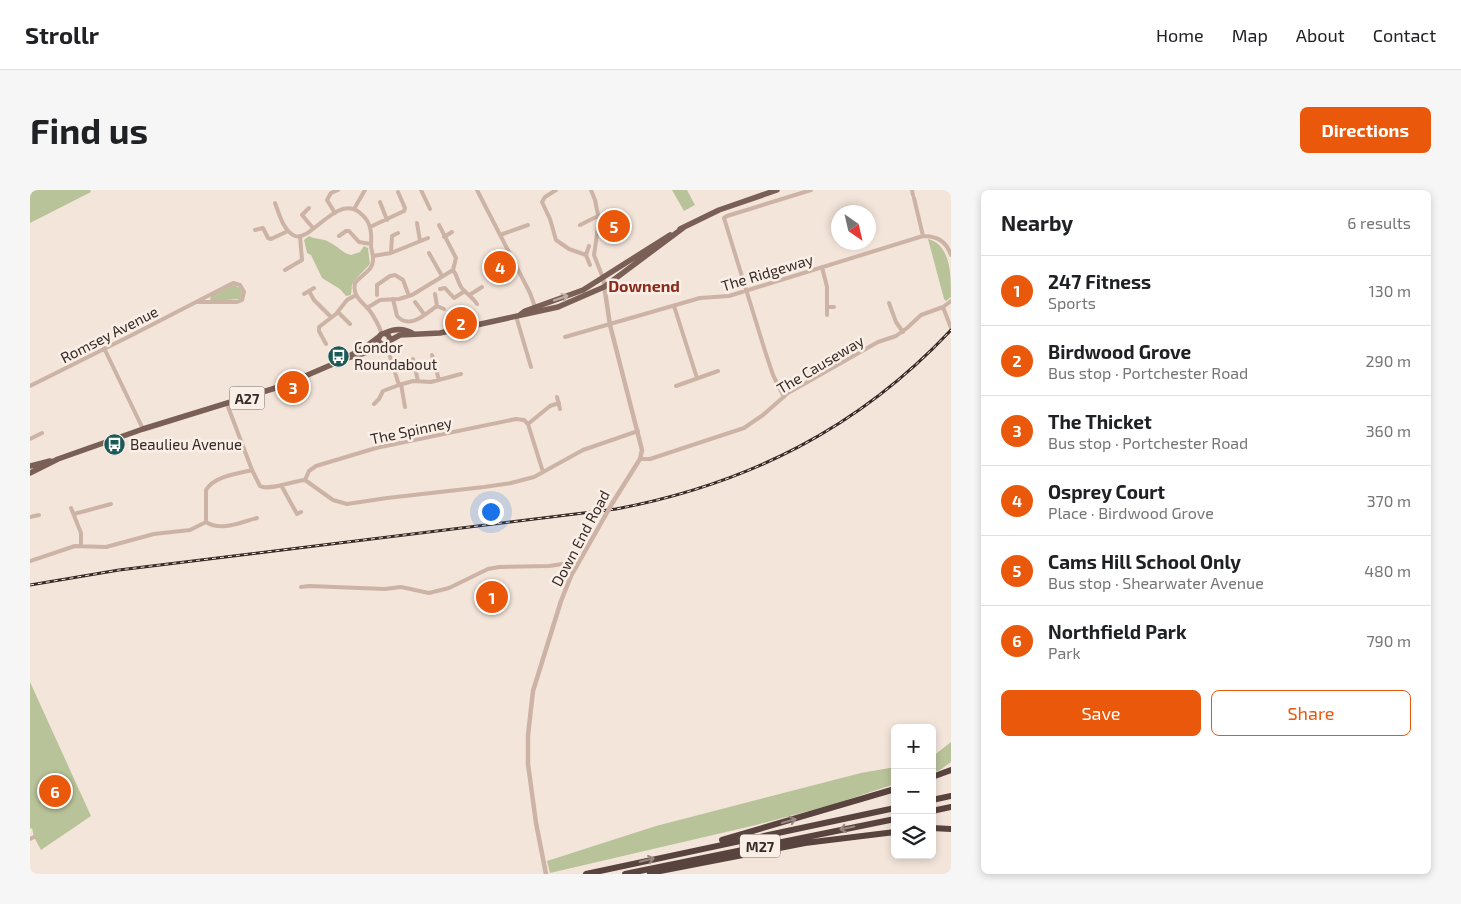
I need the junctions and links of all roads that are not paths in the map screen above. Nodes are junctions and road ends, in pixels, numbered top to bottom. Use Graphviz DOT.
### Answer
graph roads {
  1 [pos="338,190"];
  2 [pos="366,190"];
  3 [pos="421,190"];
  4 [pos="476,190"];
  5 [pos="556,190"];
  6 [pos="591,190"];
  7 [pos="777,190"];
  8 [pos="811,190"];
  9 [pos="912,190"];
  10 [pos="400,193"];
  11 [pos="321,197"];
  12 [pos="328,198"];
  13 [pos="380,202"];
  14 [pos="275,203"];
  15 [pos="309,208"];
  16 [pos="354,209"];
  17 [pos="430,209"];
  18 [pos="335,213"];
  19 [pos="598,216"];
  20 [pos="387,220"];
  21 [pos="417,223"];
  22 [pos="439,225"];
  23 [pos="528,225"];
  24 [pos="580,225"];
  25 [pos="370,227"];
  26 [pos="313,228"];
  27 [pos="683,228"];
  28 [pos="255,230"];
  29 [pos="288,231"];
  30 [pos="452,232"];
  31 [pos="398,234"];
  32 [pos="300,236"];
  33 [pos="338,236"];
  34 [pos="500,236"];
  35 [pos="923,236"];
  36 [pos="444,237"];
  37 [pos="428,238"];
  38 [pos="420,240"];
  39 [pos="371,244"];
  40 [pos="589,246"];
  41 [pos="569,249"];
  42 [pos="429,252"];
  43 [pos="391,254"];
  44 [pos="567,254"];
  45 [pos="586,255"];
  46 [pos="951,255"];
  47 [pos="373,256"];
  48 [pos="294,265"];
  49 [pos="590,265"];
  50 [pos="822,267"];
  51 [pos="285,270"];
  52 [pos="453,270"];
  53 [pos="297,271"];
  54 [pos="442,276"];
  55 [pos="603,278"];
  56 [pos="482,287"];
  57 [pos="604,287"];
  58 [pos="314,288"];
  59 [pos="440,289"];
  60 [pos="746,291"];
  61 [pos="465,292"];
  62 [pos="435,294"];
  63 [pos="471,294"];
  64 [pos="356,295"];
  65 [pos="377,295"];
  66 [pos="409,296"];
  67 [pos="392,300"];
  68 [pos="951,301"];
  69 [pos="197,302"];
  70 [pos="415,302"];
  71 [pos="889,302"];
  72 [pos="477,304"];
  73 [pos="437,306"];
  74 [pos="674,306"];
  75 [pos="943,306"];
  76 [pos="535,307"];
  77 [pos="827,307"];
  78 [pos="834,307"];
  79 [pos="367,308"];
  80 [pos="444,309"];
  81 [pos="338,312"];
  82 [pos="424,314"];
  83 [pos="827,315"];
  84 [pos="517,316"];
  85 [pos="331,317"];
  86 [pos="350,324"];
  87 [pos="610,325"];
  88 [pos="950,326"];
  89 [pos="903,332"];
  90 [pos="382,334"];
  91 [pos="414,334"];
  92 [pos="564,337"];
  93 [pos="386,343"];
  94 [pos="326,344"];
  95 [pos="104,348"];
  96 [pos="432,355"];
  97 [pos="347,358"];
  98 [pos="413,359"];
  99 [pos="531,367"];
  100 [pos="718,371"];
  101 [pos="461,374"];
  102 [pos="697,378"];
  103 [pos="439,380"];
  104 [pos="418,381"];
  105 [pos="400,385"];
  106 [pos="30,386"];
  107 [pos="676,386"];
  108 [pos="784,396"];
  109 [pos="557,397"];
  110 [pos="559,403"];
  111 [pos="227,404"];
  112 [pos="374,404"];
  113 [pos="405,407"];
  114 [pos="560,409"];
  115 [pos="528,424"];
  116 [pos="143,428"];
  117 [pos="638,431"];
  118 [pos="42,433"];
  119 [pos="30,439"];
  120 [pos="640,459"];
  121 [pos="58,460"];
  122 [pos="30,466"];
  123 [pos="252,470"];
  124 [pos="543,472"];
  125 [pos="30,473"];
  126 [pos="305,480"];
  127 [pos="281,485"];
  128 [pos="112,504"];
  129 [pos="71,508"];
  130 [pos="39,514"];
  131 [pos="74,514"];
  132 [pos="30,517"];
  133 [pos="257,518"];
  134 [pos="300,519"];
  135 [pos="206,522"];
  136 [pos="81,545"];
  137 [pos="93,547"];
  138 [pos="93,553"];
  139 [pos="30,561"];
  140 [pos="577,564"];
  141 [pos="301,587"];
  142 [pos="951,770"];
  143 [pos="936,776"];
  144 [pos="891,790"];
  145 [pos="951,796"];
  146 [pos="936,799"];
  147 [pos="951,806"];
  148 [pos="891,809"];
  149 [pos="936,810"];
  150 [pos="891,820"];
  151 [pos="936,828"];
  152 [pos="951,829"];
  153 [pos="891,833"];
  154 [pos="675,854"];
  155 [pos="545,872"];
  156 [pos="586,874"];
  157 [pos="625,874"];
  158 [pos="645,874"];
  1 -- 12 [label="street"];
  2 -- 16 [label="street"];
  3 -- 17 [label="street"];
  4 -- 34 [label="street"];
  5 -- 41 [label="street"];
  6 -- 19 [label="street"];
  7 -- 27 [label="main road, A27"];
  8 -- 60 [label="street"];
  9 -- 35 [label="street"];
  10 -- 20 [label="street"];
  11 -- 12 [label="street"];
  12 -- 18 [label="street"];
  13 -- 20 [label="street"];
  14 -- 29 [label="street"];
  15 -- 26 [label="street"];
  16 -- 18 [label="street"];
  16 -- 25 [label="street"];
  18 -- 26 [label="street"];
  19 -- 24 [label="street"];
  19 -- 55 [label="street"];
  20 -- 25 [label="street"];
  21 -- 38 [label="street"];
  22 -- 36 [label="street"];
  23 -- 34 [label="street"];
  25 -- 39 [label="street"];
  26 -- 32 [label="street"];
  27 -- 55 [label="main road, A27"];
  27 -- 57 [label="main road, A27"];
  28 -- 29 [label="street"];
  29 -- 32 [label="street"];
  30 -- 36 [label="street"];
  31 -- 43 [label="street"];
  32 -- 48 [label="street"];
  33 -- 39 [label="street"];
  34 -- 76 [label="street"];
  35 -- 46 [label="street"];
  35 -- 50 [label="street, The Ridgeway"];
  36 -- 52 [label="street"];
  37 -- 38 [label="street"];
  38 -- 43 [label="street"];
  39 -- 47 [label="street"];
  40 -- 45 [label="street"];
  41 -- 44 [label="street"];
  41 -- 45 [label="street"];
  42 -- 54 [label="street"];
  43 -- 47 [label="street"];
  45 -- 49 [label="street"];
  47 -- 64 [label="street"];
  48 -- 51 [label="street"];
  48 -- 53 [label="street"];
  50 -- 60 [label="street, The Ridgeway"];
  50 -- 77 [label="street"];
  52 -- 54 [label="street"];
  52 -- 61 [label="street"];
  54 -- 66 [label="street"];
  55 -- 57 [label="street"];
  76 -- 55 [label="main road, A27, one-way"];
  56 -- 63 [label="street"];
  57 -- 84 [label="main road, A27"];
  57 -- 87 [label="street"];
  58 -- 85 [label="street"];
  59 -- 61 [label="street"];
  60 -- 74 [label="street, The Ridgeway"];
  60 -- 108 [label="street"];
  61 -- 63 [label="street"];
  62 -- 73 [label="street"];
  63 -- 72 [label="street"];
  64 -- 79 [label="street"];
  64 -- 81 [label="street"];
  65 -- 66 [label="street"];
  66 -- 67 [label="street"];
  67 -- 79 [label="street"];
  67 -- 82 [label="street"];
  68 -- 75 [label="street, The Causeway"];
  69 -- 69 [label="street, Romsey Avenue"];
  69 -- 95 [label="street, Romsey Avenue"];
  70 -- 82 [label="street"];
  71 -- 89 [label="street"];
  73 -- 80 [label="street"];
  73 -- 82 [label="street"];
  74 -- 87 [label="street, The Ridgeway"];
  74 -- 102 [label="street"];
  75 -- 88 [label="street"];
  75 -- 89 [label="street, The Causeway"];
  76 -- 84 [label="main road, A27"];
  77 -- 78 [label="street"];
  77 -- 83 [label="street"];
  79 -- 90 [label="street"];
  81 -- 85 [label="street"];
  81 -- 86 [label="street"];
  84 -- 91 [label="main road, A27"];
  84 -- 99 [label="street"];
  85 -- 94 [label="street"];
  87 -- 92 [label="street, The Ridgeway"];
  87 -- 117 [label="street"];
  89 -- 108 [label="street, The Causeway"];
  90 -- 91 [label="main road, A27"];
  90 -- 93 [label="main road"];
  90 -- 93 [label="main road"];
  90 -- 97 [label="main road, A27"];
  91 -- 93 [label="main road, A27"];
  93 -- 97 [label="main road, A27"];
  93 -- 105 [label="street"];
  95 -- 106 [label="street, Romsey Avenue"];
  95 -- 116 [label="street"];
  96 -- 103 [label="street"];
  97 -- 111 [label="main road, A27"];
  98 -- 104 [label="street"];
  100 -- 102 [label="street"];
  101 -- 103 [label="street"];
  102 -- 107 [label="street"];
  103 -- 104 [label="street"];
  104 -- 105 [label="street"];
  105 -- 112 [label="street"];
  105 -- 113 [label="street"];
  108 -- 120 [label="street, The Causeway"];
  109 -- 110 [label="street"];
  110 -- 114 [label="street"];
  110 -- 115 [label="street"];
  111 -- 116 [label="main road, A27"];
  111 -- 123 [label="street"];
  115 -- 124 [label="street"];
  115 -- 126 [label="street, The Spinney"];
  116 -- 121 [label="main road, A27"];
  117 -- 120 [label="street"];
  117 -- 124 [label="street"];
  118 -- 119 [label="street"];
  120 -- 140 [label="street, Down End Road, bridge"];
  121 -- 122 [label="main road, A27"];
  121 -- 125 [label="main road, A27"];
  123 -- 127 [label="street"];
  123 -- 135 [label="street"];
  124 -- 126 [label="street"];
  126 -- 127 [label="street"];
  127 -- 134 [label="street"];
  128 -- 131 [label="street"];
  129 -- 131 [label="street"];
  130 -- 132 [label="street"];
  131 -- 136 [label="street"];
  133 -- 135 [label="street"];
  135 -- 137 [label="street"];
  136 -- 137 [label="street"];
  136 -- 139 [label="street"];
  137 -- 138 [label="street"];
  140 -- 141 [label="street"];
  140 -- 155 [label="street, Down End Road"];
  142 -- 143 [label="highway"];
  154 -- 144 [label="highway, M27, one-way"];
  145 -- 146 [label="highway"];
  147 -- 149 [label="highway"];
  148 -- 154 [label="highway, M27"];
  150 -- 157 [label="highway, M27, one-way"];
  151 -- 152 [label="highway"];
  153 -- 158 [label="highway, M27"];
  156 -- 154 [label="highway, M27, one-way"];
}
